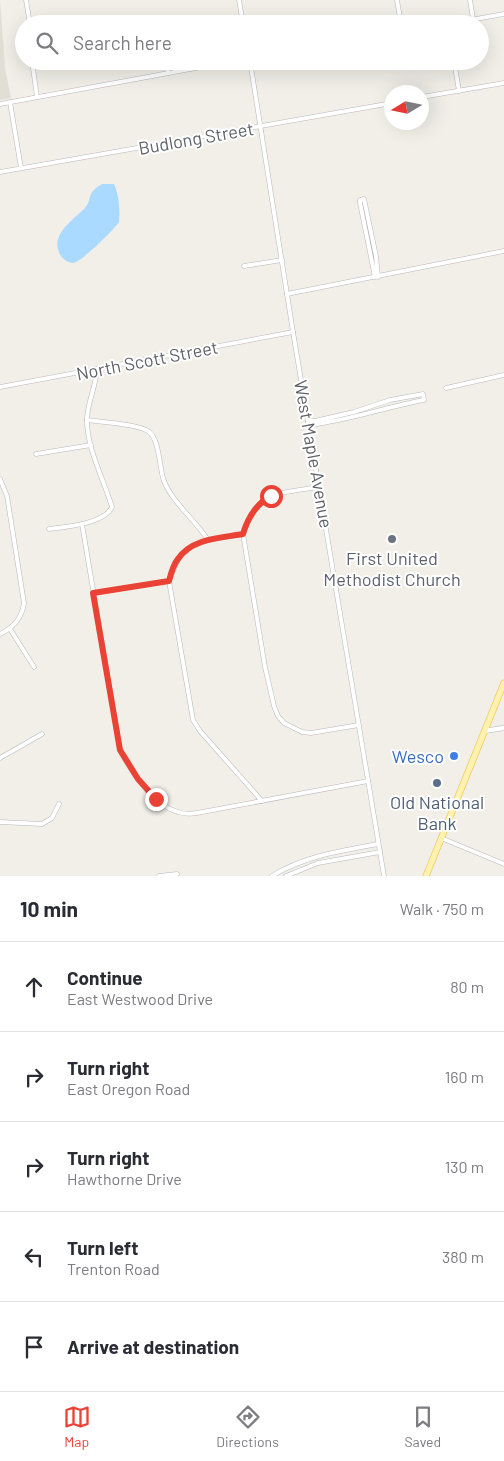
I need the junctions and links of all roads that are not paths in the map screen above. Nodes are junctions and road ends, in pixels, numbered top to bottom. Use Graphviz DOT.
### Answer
graph roads {
  1 [pos="26,0"];
  2 [pos="239,0"];
  3 [pos="397,0"];
  4 [pos="470,0"];
  5 [pos="504,14"];
  6 [pos="28,15"];
  7 [pos="242,15"];
  8 [pos="400,15"];
  9 [pos="472,15"];
  10 [pos="489,16"];
  11 [pos="33,70"];
  12 [pos="168,70"];
  13 [pos="184,70"];
  14 [pos="251,70"];
  15 [pos="456,70"];
  16 [pos="168,73"];
  17 [pos="504,83"];
  18 [pos="459,91"];
  19 [pos="429,96"];
  20 [pos="37,97"];
  21 [pos="10,102"];
  22 [pos="0,104"];
  23 [pos="384,104"];
  24 [pos="260,126"];
  25 [pos="22,168"];
  26 [pos="0,172"];
  27 [pos="371,229"];
  28 [pos="364,230"];
  29 [pos="504,251"];
  30 [pos="282,260"];
  31 [pos="244,266"];
  32 [pos="376,277"];
  33 [pos="287,294"];
  34 [pos="293,332"];
  35 [pos="97,369"];
  36 [pos="504,375"];
  37 [pos="0,387"];
  38 [pos="446,388"];
  39 [pos="390,400"];
  40 [pos="392,406"];
  41 [pos="354,414"];
  42 [pos="87,420"];
  43 [pos="309,423"];
  44 [pos="90,444"];
  45 [pos="36,454"];
  46 [pos="0,479"];
  47 [pos="319,487"];
  48 [pos="82,524"];
  49 [pos="49,530"];
  50 [pos="243,534"];
  51 [pos="208,540"];
  52 [pos="169,581"];
  53 [pos="93,593"];
  54 [pos="10,629"];
  55 [pos="0,634"];
  56 [pos="34,667"];
  57 [pos="504,682"];
  58 [pos="359,725"];
  59 [pos="504,728"];
  60 [pos="484,731"];
  61 [pos="42,734"];
  62 [pos="0,758"];
  63 [pos="368,781"];
  64 [pos="262,801"];
  65 [pos="59,804"];
  66 [pos="0,822"];
  67 [pos="441,838"];
  68 [pos="378,844"];
  69 [pos="380,852"];
  70 [pos="302,861"];
  71 [pos="504,864"];
  72 [pos="305,868"];
  73 [pos="177,874"];
  74 [pos="159,876"];
  75 [pos="272,876"];
  76 [pos="286,876"];
  77 [pos="384,876"];
  78 [pos="426,876"];
  1 -- 6 [label="street"];
  2 -- 7 [label="street"];
  3 -- 8 [label="street"];
  4 -- 9 [label="street"];
  5 -- 10 [label="street"];
  11 -- 20 [label="street"];
  12 -- 16 [label="street"];
  13 -- 16 [label="street"];
  14 -- 24 [label="street, West Maple Avenue"];
  15 -- 18 [label="street"];
  16 -- 20 [label="street"];
  17 -- 18 [label="street"];
  18 -- 19 [label="street"];
  20 -- 21 [label="street"];
  21 -- 22 [label="street"];
  21 -- 25 [label="street"];
  23 -- 24 [label="street, Budlong Street"];
  24 -- 25 [label="street, Budlong Street"];
  24 -- 30 [label="street, West Maple Avenue"];
  25 -- 26 [label="street, Budlong Street"];
  27 -- 28 [label="street"];
  27 -- 28 [label="street"];
  27 -- 32 [label="street"];
  28 -- 32 [label="street"];
  29 -- 32 [label="street"];
  30 -- 31 [label="street"];
  30 -- 33 [label="street, West Maple Avenue"];
  32 -- 33 [label="street"];
  33 -- 34 [label="street, West Maple Avenue"];
  34 -- 35 [label="street, North Scott Street"];
  34 -- 43 [label="street, West Maple Avenue"];
  35 -- 37 [label="street, North Scott Street"];
  35 -- 42 [label="street"];
  36 -- 38 [label="street"];
  39 -- 40 [label="street"];
  39 -- 40 [label="street"];
  39 -- 41 [label="street"];
  40 -- 41 [label="street"];
  41 -- 43 [label="street"];
  42 -- 44 [label="street"];
  42 -- 51 [label="street"];
  43 -- 47 [label="street, West Maple Avenue"];
  44 -- 45 [label="street"];
  44 -- 48 [label="street"];
  46 -- 54 [label="street"];
  47 -- 50 [label="street"];
  47 -- 58 [label="street, West Maple Avenue"];
  48 -- 49 [label="street"];
  48 -- 53 [label="street"];
  50 -- 51 [label="street"];
  50 -- 58 [label="street"];
  51 -- 52 [label="street"];
  52 -- 53 [label="street"];
  52 -- 64 [label="street"];
  53 -- 64 [label="street"];
  54 -- 55 [label="street"];
  54 -- 56 [label="street"];
  57 -- 60 [label="main road"];
  58 -- 63 [label="street, West Maple Avenue"];
  59 -- 60 [label="street"];
  60 -- 67 [label="main road"];
  61 -- 62 [label="street"];
  63 -- 64 [label="street"];
  63 -- 68 [label="street, West Maple Avenue"];
  65 -- 66 [label="street"];
  67 -- 71 [label="street"];
  67 -- 78 [label="main road"];
  68 -- 69 [label="street, West Maple Avenue"];
  68 -- 70 [label="street"];
  69 -- 72 [label="street"];
  69 -- 77 [label="street, West Maple Avenue"];
  70 -- 72 [label="street"];
  70 -- 75 [label="street"];
  72 -- 76 [label="street"];
  73 -- 74 [label="street"];
}
